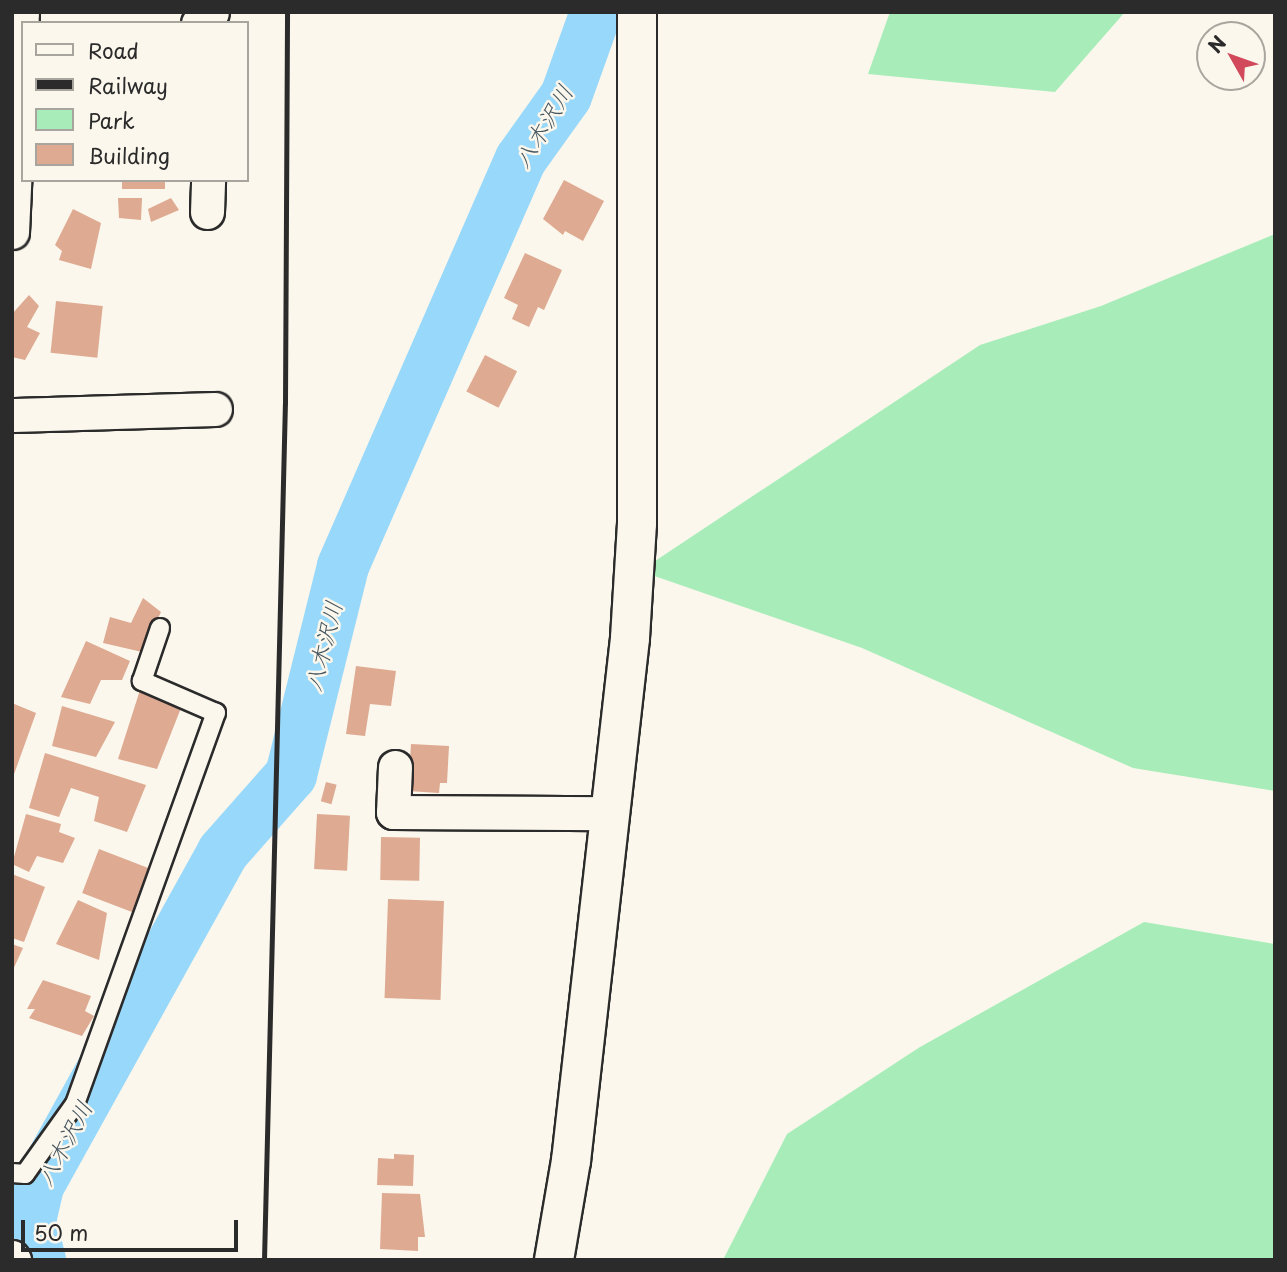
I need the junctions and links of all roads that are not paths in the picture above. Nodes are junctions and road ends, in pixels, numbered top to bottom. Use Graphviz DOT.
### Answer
graph roads {
  1 [pos="637,12"];
  2 [pos="21,20"];
  3 [pos="12,232"];
  4 [pos="215,409"];
  5 [pos="12,415"];
  6 [pos="160,628"];
  7 [pos="395,767"];
  8 [pos="610,813"];
  9 [pos="12,1173"];
  10 [pos="554,1260"];
  1 -- 8 [label="street"];
  2 -- 3 [label="street"];
  4 -- 5 [label="street"];
  6 -- 9 [label="lane"];
  7 -- 8 [label="street"];
  8 -- 10 [label="street"];
}
